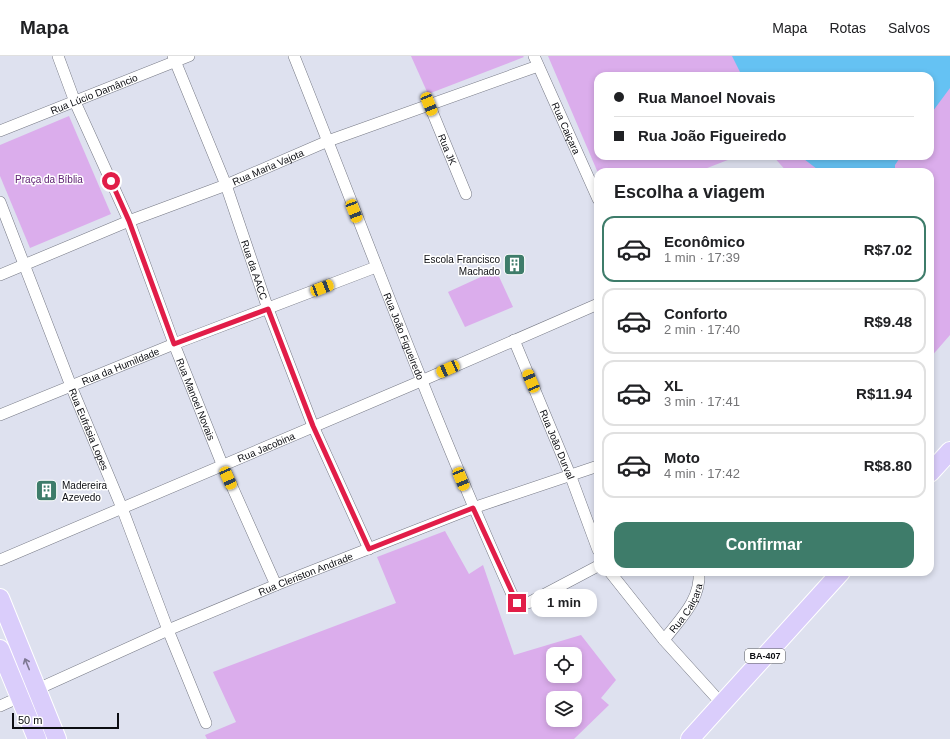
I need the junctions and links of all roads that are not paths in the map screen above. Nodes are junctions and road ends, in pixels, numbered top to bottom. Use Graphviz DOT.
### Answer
graph roads {
  1 [pos="58,56"];
  2 [pos="189,56"];
  3 [pos="294,56"];
  4 [pos="174,59"];
  5 [pos="536,61"];
  6 [pos="75,102"];
  7 [pos="429,104"];
  8 [pos="0,132"];
  9 [pos="328,141"];
  10 [pos="226,185"];
  11 [pos="594,190"];
  12 [pos="466,194"];
  13 [pos="0,202"];
  14 [pos="129,221"];
  15 [pos="26,264"];
  16 [pos="376,267"];
  17 [pos="0,275"];
  18 [pos="594,306"];
  19 [pos="268,309"];
  20 [pos="514,340"];
  21 [pos="174,344"];
  22 [pos="421,381"];
  23 [pos="71,386"];
  24 [pos="0,415"];
  25 [pos="313,426"];
  26 [pos="950,451"];
  27 [pos="222,464"];
  28 [pos="594,467"];
  29 [pos="934,469"];
  30 [pos="571,476"];
  31 [pos="122,508"];
  32 [pos="473,508"];
  33 [pos="594,539"];
  34 [pos="369,549"];
  35 [pos="0,560"];
  36 [pos="594,568"];
  37 [pos="613,576"];
  38 [pos="699,576"];
  39 [pos="837,576"];
  40 [pos="276,585"];
  41 [pos="0,598"];
  42 [pos="168,630"];
  43 [pos="664,640"];
  44 [pos="0,650"];
  45 [pos="37,690"];
  46 [pos="19,697"];
  47 [pos="722,704"];
  48 [pos="0,706"];
  49 [pos="206,723"];
  50 [pos="37,739"];
  51 [pos="57,739"];
  52 [pos="690,739"];
  1 -- 6 [label="street, Rua Manoel Novais"];
  2 -- 4 [label="street, Rua Lúcio Damâncio"];
  3 -- 9 [label="street, Rua João Figueiredo"];
  4 -- 6 [label="street, Rua Lúcio Damâncio"];
  4 -- 10 [label="street, Rua da AACC"];
  5 -- 7 [label="street, Rua Maria Vajota"];
  5 -- 11 [label="street, Rua Caiçara"];
  6 -- 8 [label="street, Rua Lúcio Damâncio"];
  6 -- 14 [label="street, Rua Manoel Novais"];
  7 -- 9 [label="street, Rua Maria Vajota"];
  7 -- 12 [label="street, Rua JK"];
  9 -- 10 [label="street, Rua Maria Vajota"];
  9 -- 16 [label="street, Rua João Figueiredo"];
  10 -- 14 [label="street, Rua Maria Vajota"];
  10 -- 19 [label="street, Rua da AACC"];
  13 -- 15 [label="street, Rua Eufrásia Lopes"];
  14 -- 15 [label="street, Rua Maria Vajota"];
  14 -- 21 [label="street, Rua Manoel Novais"];
  15 -- 17 [label="street, Rua Maria Vajota"];
  15 -- 23 [label="street, Rua Eufrásia Lopes"];
  16 -- 19 [label="street, Rua da Humildade"];
  16 -- 22 [label="street, Rua João Figueiredo"];
  18 -- 20 [label="street, Rua Jacobina"];
  19 -- 21 [label="street, Rua da Humildade"];
  19 -- 25 [label="street, Rua da AACC"];
  20 -- 22 [label="street, Rua Jacobina"];
  20 -- 30 [label="street, Rua João Durval"];
  21 -- 23 [label="street, Rua da Humildade"];
  21 -- 27 [label="street, Rua Manoel Novais"];
  22 -- 25 [label="street, Rua Jacobina"];
  22 -- 32 [label="street, Rua João Figueiredo"];
  23 -- 24 [label="street, Rua da Humildade"];
  23 -- 31 [label="street, Rua Eufrásia Lopes"];
  25 -- 27 [label="street, Rua Jacobina"];
  25 -- 34 [label="street, Rua da AACC"];
  26 -- 29 [label="main road"];
  27 -- 31 [label="street, Rua Jacobina"];
  27 -- 40 [label="street, Rua Manoel Novais"];
  28 -- 30 [label="street, Rua Cleriston Andrade"];
  30 -- 32 [label="street, Rua Cleriston Andrade"];
  30 -- 33 [label="street, Rua João Durval"];
  31 -- 35 [label="street, Rua Jacobina"];
  31 -- 42 [label="street, Rua Eufrásia Lopes"];
  32 -- 34 [label="street, Rua Cleriston Andrade"];
  32 -- 36 [label="street, Rua João Figueiredo"];
  34 -- 40 [label="street, Rua Cleriston Andrade"];
  37 -- 43 [label="street"];
  38 -- 43 [label="street, Rua Caiçara"];
  39 -- 47 [label="main road, BA-407"];
  40 -- 42 [label="street, Rua Cleriston Andrade"];
  45 -- 41 [label="main road, one-way"];
  42 -- 45 [label="street, Rua Cleriston Andrade"];
  42 -- 49 [label="street, Rua Eufrásia Lopes"];
  43 -- 47 [label="street"];
  44 -- 46 [label="main road"];
  45 -- 46 [label="street, Rua Cleriston Andrade"];
  45 -- 51 [label="main road"];
  46 -- 48 [label="street, Rua Cleriston Andrade"];
  46 -- 50 [label="main road"];
  47 -- 52 [label="main road, BA-407"];
}
